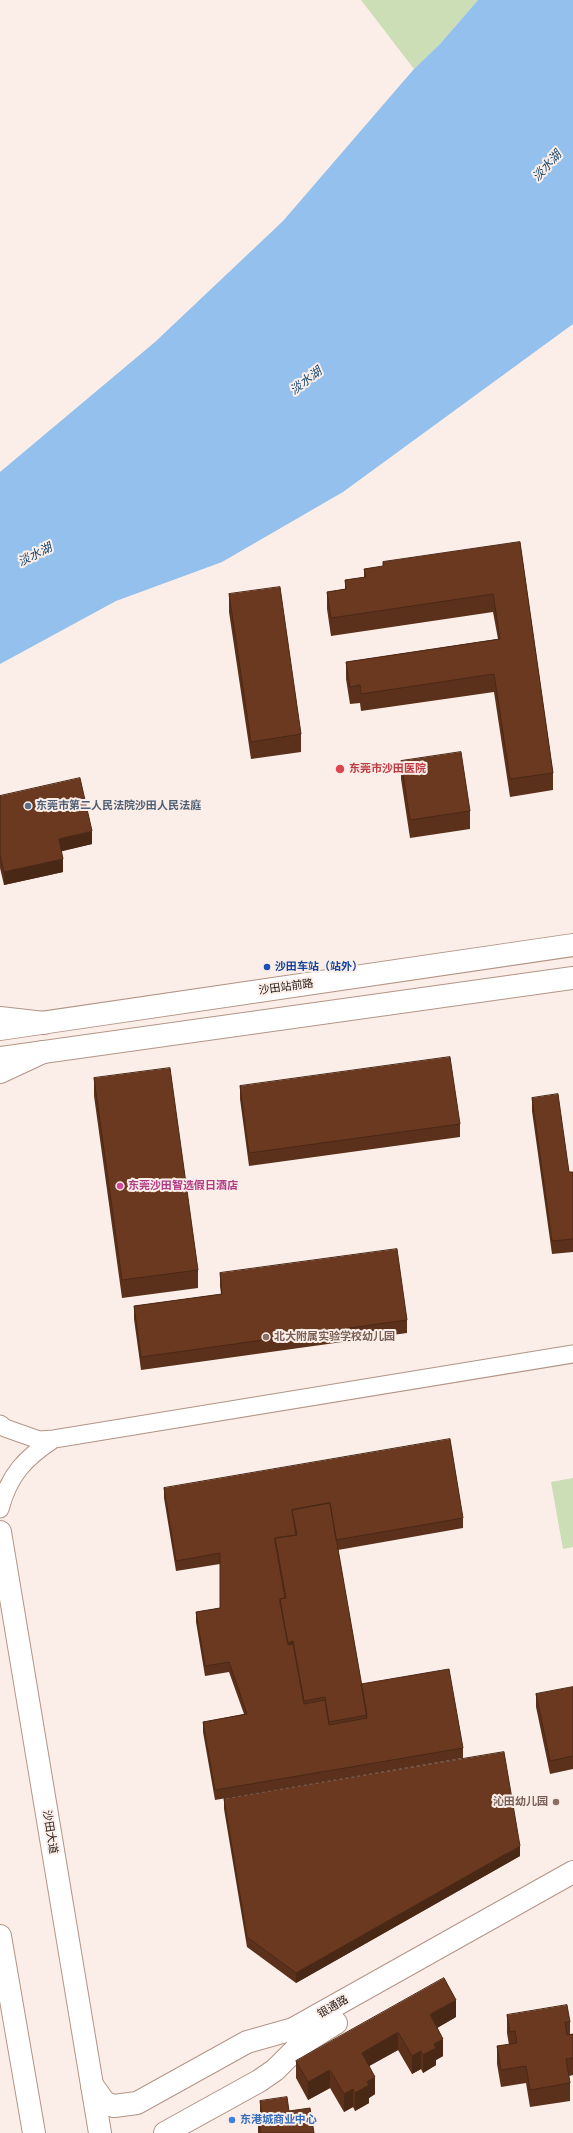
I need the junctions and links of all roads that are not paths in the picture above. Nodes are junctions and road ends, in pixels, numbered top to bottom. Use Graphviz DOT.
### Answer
graph roads {
  1 [pos="573,945"];
  2 [pos="573,978"];
  3 [pos="0,1018"];
  4 [pos="44,1023"];
  5 [pos="0,1029"];
  6 [pos="44,1052"];
  7 [pos="0,1058"];
  8 [pos="0,1072"];
  9 [pos="573,1354"];
  10 [pos="0,1424"];
  11 [pos="54,1439"];
  12 [pos="0,1509"];
  13 [pos="0,1532"];
  14 [pos="573,1872"];
  15 [pos="573,1885"];
  16 [pos="0,1936"];
  17 [pos="92,2084"];
  18 [pos="34,2133"];
  19 [pos="100,2133"];
  20 [pos="165,2133"];
  1 -- 4 [label="street, 沙田站前路"];
  2 -- 6 [label="street"];
  3 -- 4 [label="street"];
  4 -- 5 [label="street, 沙田站前路"];
  6 -- 7 [label="street"];
  6 -- 8 [label="street"];
  9 -- 11 [label="street"];
  10 -- 11 [label="street"];
  11 -- 12 [label="street"];
  13 -- 17 [label="street, 沙田大道"];
  14 -- 17 [label="street, 银通路"];
  15 -- 20 [label="street, 银通路"];
  16 -- 18 [label="street"];
  17 -- 19 [label="street, 沙田大道"];
}
